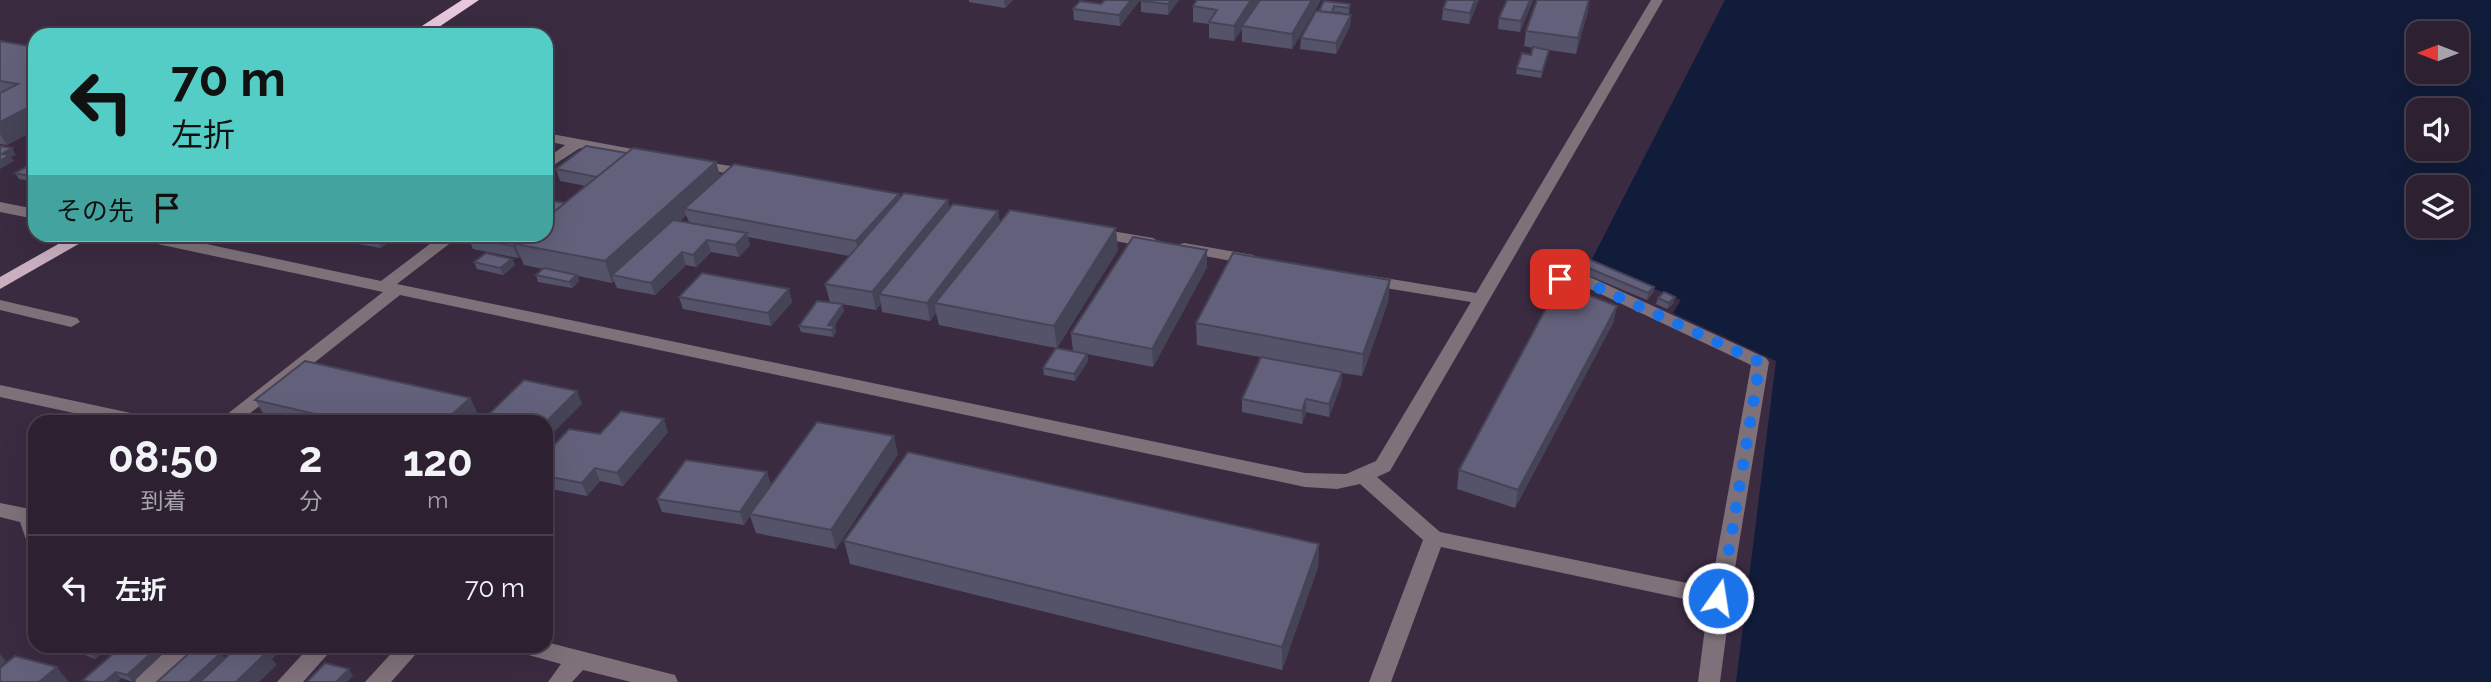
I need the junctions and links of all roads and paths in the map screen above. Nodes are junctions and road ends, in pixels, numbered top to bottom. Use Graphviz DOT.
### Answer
graph roads {
  1 [pos="472,0"];
  2 [pos="1657,0"];
  3 [pos="427,28"];
  4 [pos="553,138"];
  5 [pos="577,143"];
  6 [pos="553,161"];
  7 [pos="769,176"];
  8 [pos="0,207"];
  9 [pos="28,213"];
  10 [pos="1084,231"];
  11 [pos="74,242"];
  12 [pos="172,242"];
  13 [pos="444,242"];
  14 [pos="1276,264"];
  15 [pos="1344,276"];
  16 [pos="1560,279"];
  17 [pos="0,284"];
  18 [pos="389,288"];
  19 [pos="1481,299"];
  20 [pos="0,305"];
  21 [pos="71,322"];
  22 [pos="0,391"];
  23 [pos="112,415"];
  24 [pos="235,415"];
  25 [pos="1364,476"];
  26 [pos="0,510"];
  27 [pos="28,516"];
  28 [pos="1434,538"];
  29 [pos="1718,598"];
  30 [pos="179,653"];
  31 [pos="317,653"];
  32 [pos="405,653"];
  33 [pos="553,653"];
  34 [pos="578,659"];
  35 [pos="146,682"];
  36 [pos="288,682"];
  37 [pos="376,682"];
  38 [pos="559,682"];
  39 [pos="667,682"];
  40 [pos="1380,682"];
  41 [pos="1709,682"];
  1 -- 3 [label="highway"];
  2 -- 19 [label="street"];
  4 -- 5 [label="street"];
  5 -- 6 [label="street"];
  5 -- 7 [label="street"];
  8 -- 9 [label="street"];
  10 -- 14 [label="street"];
  11 -- 17 [label="main road"];
  12 -- 18 [label="street"];
  13 -- 18 [label="street"];
  15 -- 19 [label="street"];
  16 -- 29 [label="street"];
  18 -- 24 [label="street"];
  18 -- 25 [label="street"];
  19 -- 25 [label="street"];
  20 -- 21 [label="street"];
  22 -- 23 [label="street"];
  25 -- 28 [label="street"];
  26 -- 27 [label="street"];
  28 -- 29 [label="street"];
  28 -- 40 [label="street"];
  29 -- 41 [label="street"];
  30 -- 35 [label="street"];
  31 -- 36 [label="street"];
  32 -- 37 [label="street"];
  33 -- 34 [label="street"];
  34 -- 38 [label="street"];
  34 -- 39 [label="street"];
}
